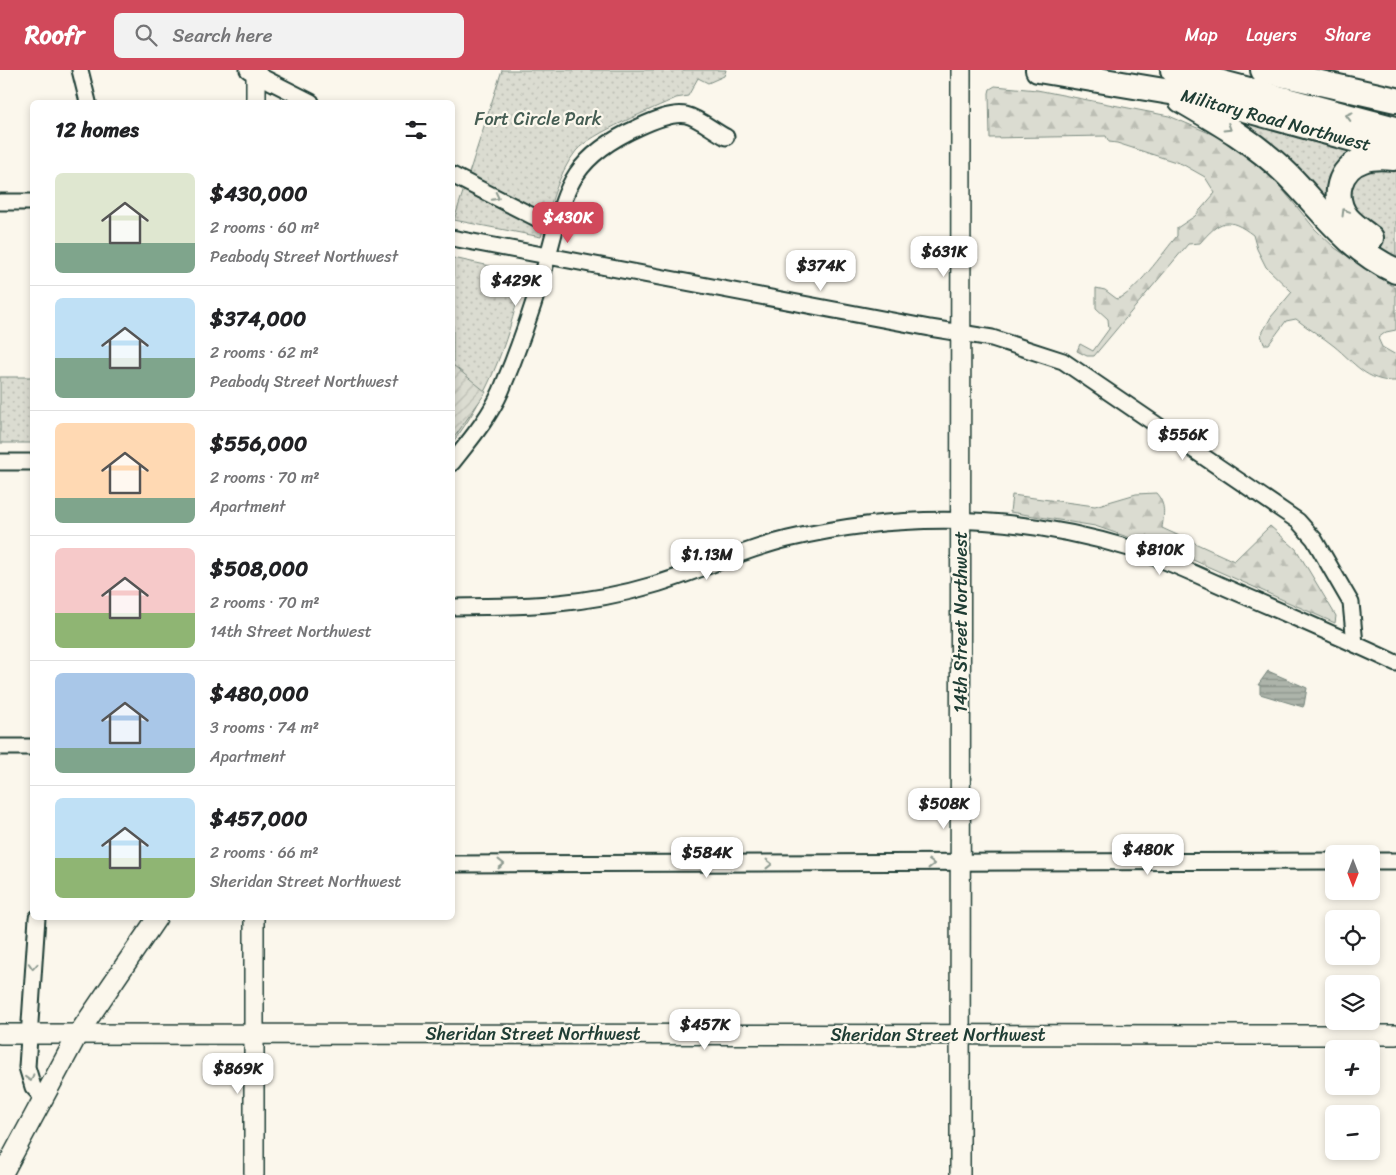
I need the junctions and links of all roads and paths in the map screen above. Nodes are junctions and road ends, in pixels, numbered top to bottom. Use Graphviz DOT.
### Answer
graph roads {
  1 [pos="80,70"];
  2 [pos="961,70"];
  3 [pos="1038,70"];
  4 [pos="1173,70"];
  5 [pos="1263,70"];
  6 [pos="1320,70"];
  7 [pos="253,72"];
  8 [pos="1347,87"];
  9 [pos="1154,90"];
  10 [pos="88,100"];
  11 [pos="256,100"];
  12 [pos="307,100"];
  13 [pos="1396,100"];
  14 [pos="1396,129"];
  15 [pos="726,137"];
  16 [pos="1396,151"];
  17 [pos="1396,158"];
  18 [pos="455,177"];
  19 [pos="0,202"];
  20 [pos="30,202"];
  21 [pos="554,227"];
  22 [pos="455,239"];
  23 [pos="1396,254"];
  24 [pos="548,256"];
  25 [pos="1396,271"];
  26 [pos="961,332"];
  27 [pos="455,459"];
  28 [pos="0,462"];
  29 [pos="30,462"];
  30 [pos="960,520"];
  31 [pos="455,608"];
  32 [pos="1355,644"];
  33 [pos="1396,663"];
  34 [pos="0,747"];
  35 [pos="30,747"];
  36 [pos="1325,861"];
  37 [pos="1380,861"];
  38 [pos="1396,861"];
  39 [pos="960,863"];
  40 [pos="455,864"];
  41 [pos="37,920"];
  42 [pos="156,920"];
  43 [pos="254,920"];
  44 [pos="0,1034"];
  45 [pos="28,1034"];
  46 [pos="78,1034"];
  47 [pos="254,1034"];
  48 [pos="960,1034"];
  49 [pos="1396,1035"];
  50 [pos="42,1097"];
  51 [pos="2,1175"];
  52 [pos="254,1175"];
  53 [pos="960,1175"];
  1 -- 10 [label="street"];
  2 -- 26 [label="street, 14th Street Northwest"];
  3 -- 9 [label="main road, Military Road Northwest"];
  14 -- 4 [label="main road, Military Road Northwest, one-way"];
  5 -- 8 [label="main road"];
  6 -- 8 [label="street"];
  7 -- 11 [label="street"];
  7 -- 12 [label="street"];
  8 -- 13 [label="main road"];
  9 -- 16 [label="main road, Military Road Northwest"];
  9 -- 25 [label="main road, one-way"];
  15 -- 21 [label="street"];
  23 -- 17 [label="main road, one-way"];
  18 -- 21 [label="street, one-way"];
  19 -- 20 [label="street"];
  21 -- 24 [label="street"];
  22 -- 24 [label="street"];
  24 -- 26 [label="street"];
  24 -- 27 [label="street"];
  26 -- 30 [label="street, 14th Street Northwest"];
  26 -- 32 [label="street"];
  28 -- 29 [label="street"];
  30 -- 31 [label="street"];
  30 -- 32 [label="street"];
  30 -- 39 [label="street, 14th Street Northwest"];
  32 -- 33 [label="street"];
  34 -- 35 [label="street"];
  36 -- 39 [label="street"];
  37 -- 38 [label="street"];
  40 -- 39 [label="street, one-way"];
  39 -- 48 [label="street, 14th Street Northwest"];
  41 -- 45 [label="street, one-way"];
  42 -- 46 [label="street"];
  43 -- 47 [label="street"];
  44 -- 45 [label="street, Sheridan Street Northwest"];
  45 -- 46 [label="street, Sheridan Street Northwest"];
  45 -- 50 [label="street, one-way"];
  46 -- 47 [label="street, Sheridan Street Northwest"];
  46 -- 50 [label="street"];
  47 -- 48 [label="street, Sheridan Street Northwest"];
  47 -- 52 [label="street"];
  48 -- 49 [label="street, Sheridan Street Northwest"];
  48 -- 53 [label="street, 14th Street Northwest"];
  50 -- 51 [label="street"];
}
